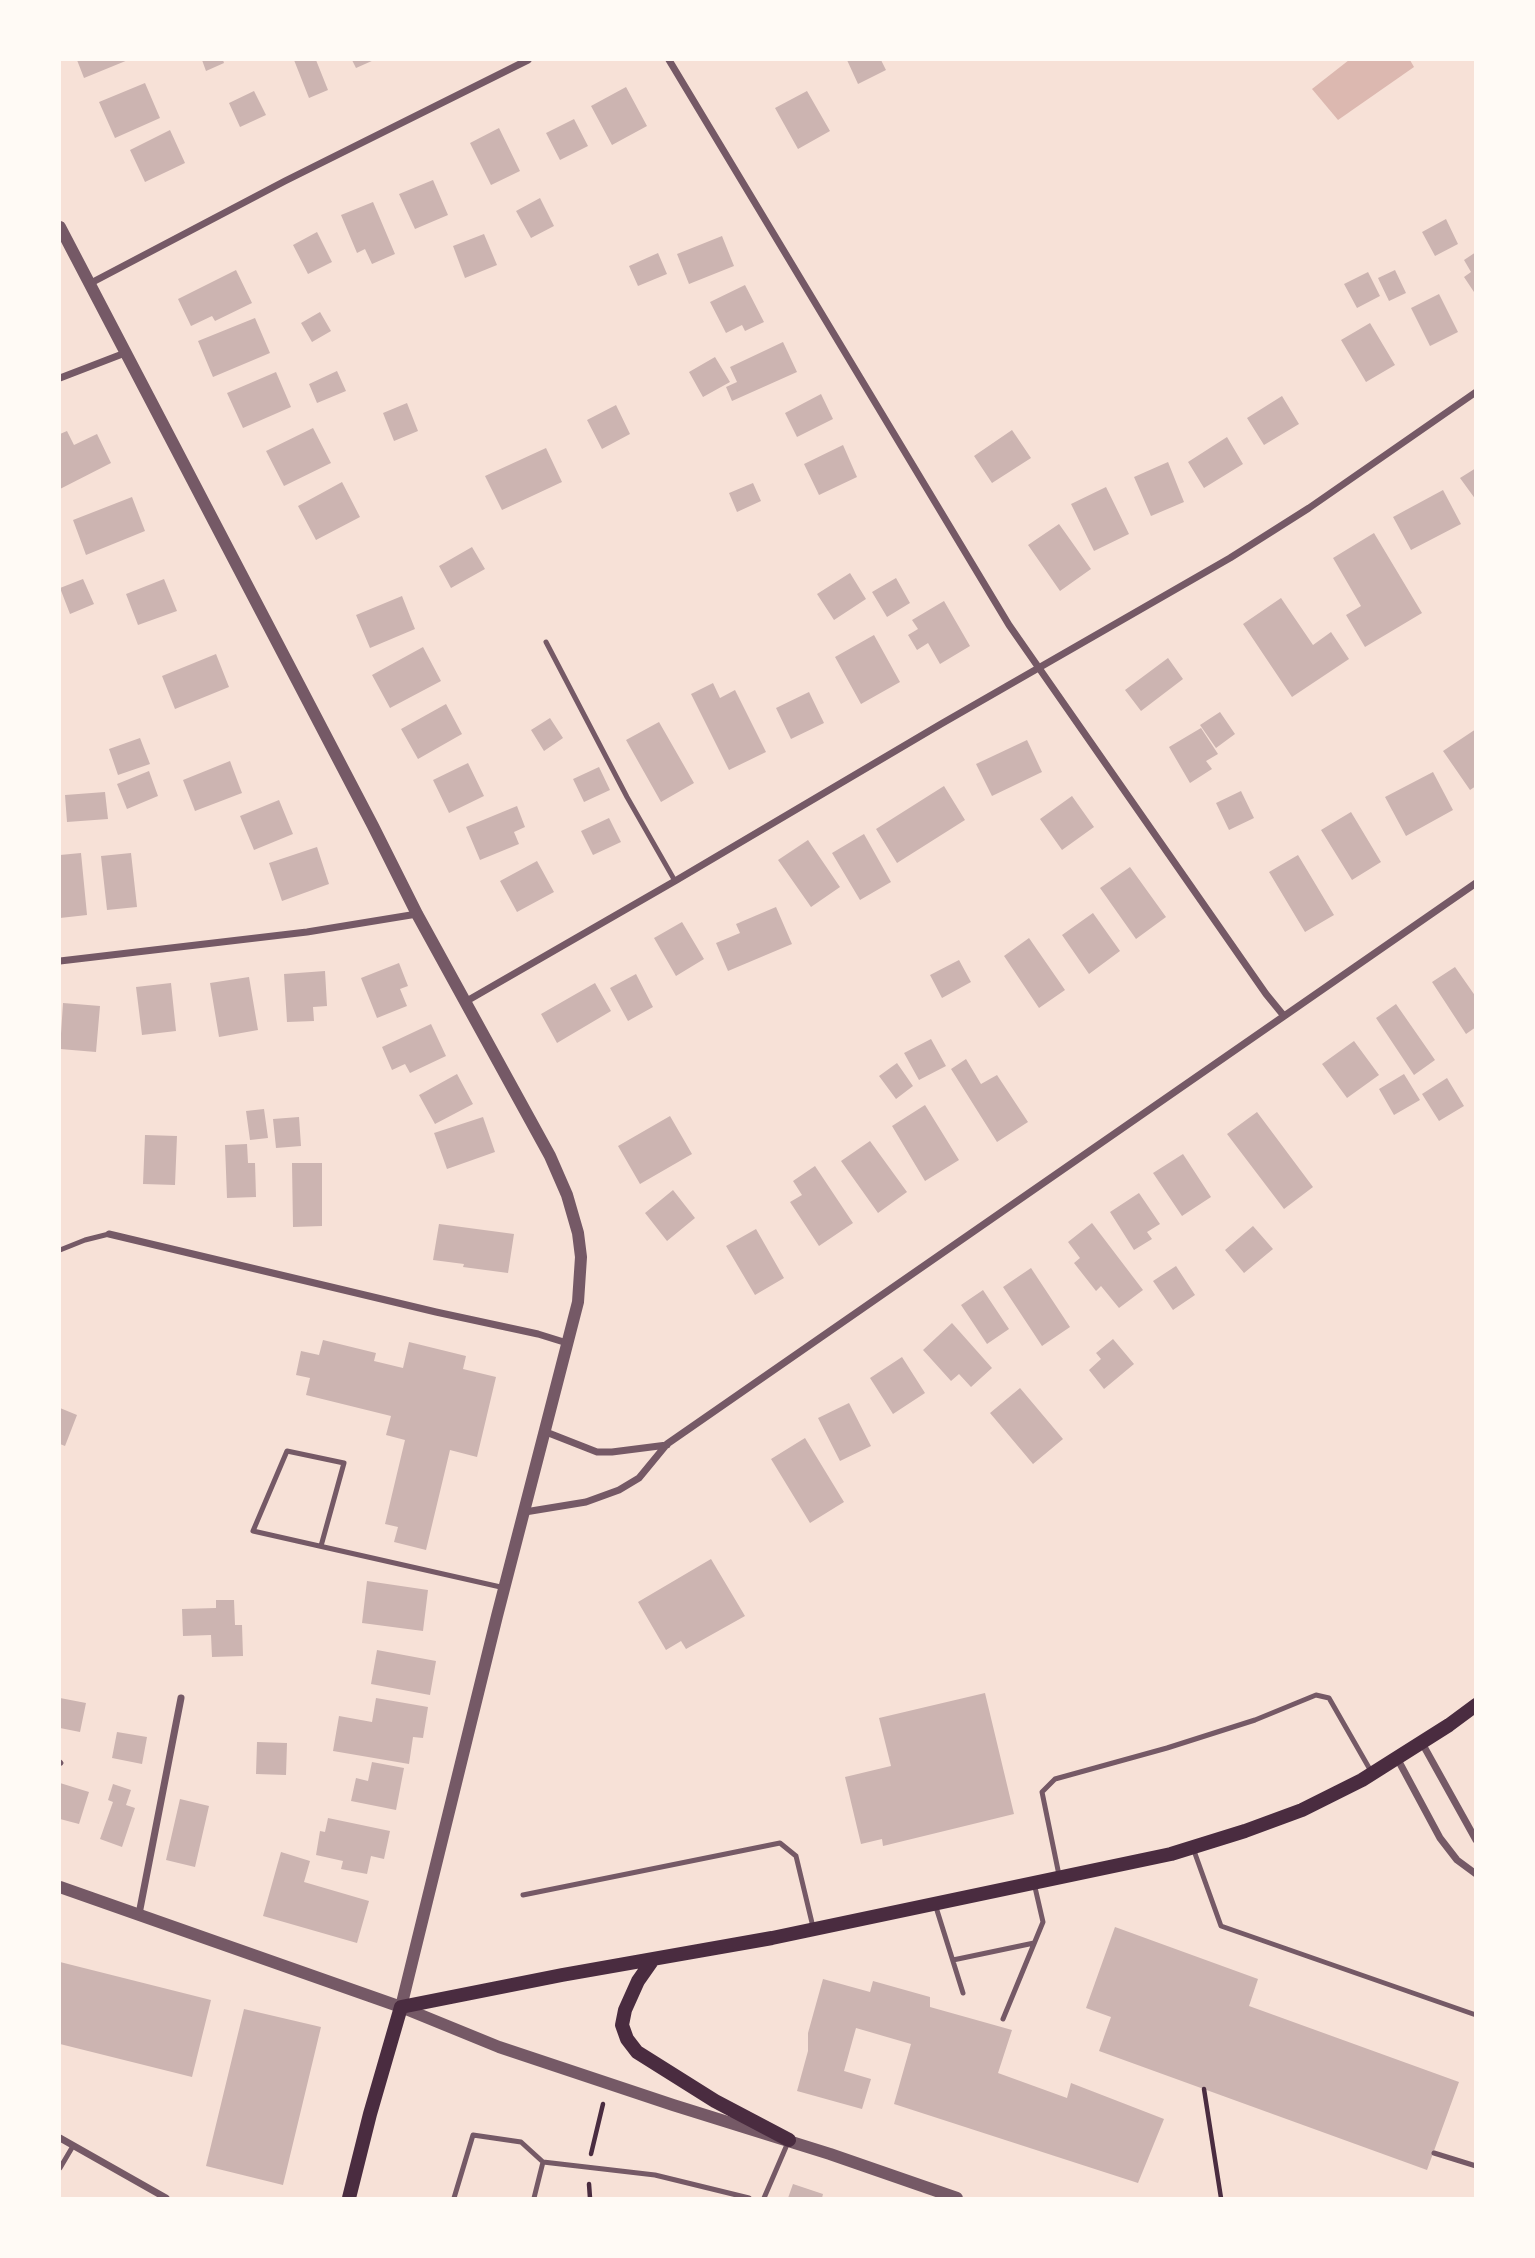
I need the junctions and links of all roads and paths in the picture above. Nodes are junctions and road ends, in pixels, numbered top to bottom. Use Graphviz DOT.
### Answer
graph roads {
  1 [pos="528,60"];
  2 [pos="669,60"];
  3 [pos="60,227"];
  4 [pos="89,284"];
  5 [pos="125,353"];
  6 [pos="60,377"];
  7 [pos="1475,392"];
  8 [pos="546,642"];
  9 [pos="1039,667"];
  10 [pos="675,881"];
  11 [pos="1475,883"];
  12 [pos="417,914"];
  13 [pos="60,961"];
  14 [pos="465,1002"];
  15 [pos="1284,1016"];
  16 [pos="109,1234"];
  17 [pos="60,1250"];
  18 [pos="567,1343"];
  19 [pos="545,1432"];
  20 [pos="667,1444"];
  21 [pos="525,1512"];
  22 [pos="321,1546"];
  23 [pos="505,1588"];
  24 [pos="181,1698"];
  25 [pos="1475,1705"];
  26 [pos="1422,1742"];
  27 [pos="1397,1758"];
  28 [pos="1372,1774"];
  29 [pos="1475,1840"];
  30 [pos="1193,1848"];
  31 [pos="1475,1874"];
  32 [pos="1059,1878"];
  33 [pos="1034,1883"];
  34 [pos="60,1887"];
  35 [pos="523,1895"];
  36 [pos="935,1904"];
  37 [pos="139,1914"];
  38 [pos="814,1930"];
  39 [pos="1034,1943"];
  40 [pos="953,1960"];
  41 [pos="652,1961"];
  42 [pos="963,1993"];
  43 [pos="401,2007"];
  44 [pos="1475,2015"];
  45 [pos="1003,2019"];
  46 [pos="1204,2089"];
  47 [pos="60,2138"];
  48 [pos="789,2140"];
  49 [pos="74,2146"];
  50 [pos="1434,2153"];
  51 [pos="543,2162"];
  52 [pos="1475,2166"];
  53 [pos="60,2168"];
  54 [pos="166,2199"];
  55 [pos="349,2199"];
  56 [pos="454,2199"];
  57 [pos="534,2199"];
  58 [pos="749,2199"];
  59 [pos="764,2199"];
  60 [pos="957,2199"];
  61 [pos="1221,2199"];
  1 -- 4 [label="street"];
  2 -- 9 [label="street"];
  3 -- 4 [label="street"];
  4 -- 5 [label="street"];
  5 -- 6 [label="street"];
  5 -- 12 [label="street"];
  7 -- 9 [label="street"];
  8 -- 10 [label="lane"];
  9 -- 10 [label="street"];
  9 -- 15 [label="street"];
  10 -- 14 [label="street"];
  11 -- 15 [label="street"];
  12 -- 13 [label="street"];
  12 -- 14 [label="street"];
  14 -- 18 [label="street"];
  15 -- 20 [label="street"];
  16 -- 17 [label="lane"];
  16 -- 18 [label="street"];
  18 -- 19 [label="street"];
  19 -- 20 [label="street"];
  19 -- 21 [label="street"];
  20 -- 21 [label="street"];
  21 -- 23 [label="street"];
  22 -- 22 [label="lane"];
  22 -- 23 [label="lane"];
  23 -- 43 [label="street"];
  24 -- 37 [label="street"];
  25 -- 26 [label="main road"];
  26 -- 27 [label="main road"];
  26 -- 29 [label="street"];
  27 -- 28 [label="main road"];
  27 -- 31 [label="street"];
  28 -- 30 [label="main road"];
  28 -- 32 [label="lane"];
  30 -- 32 [label="main road"];
  30 -- 44 [label="lane"];
  32 -- 33 [label="main road"];
  33 -- 36 [label="main road"];
  33 -- 39 [label="lane"];
  34 -- 37 [label="street"];
  35 -- 38 [label="lane"];
  36 -- 38 [label="main road"];
  36 -- 40 [label="lane"];
  37 -- 43 [label="street"];
  38 -- 41 [label="main road"];
  39 -- 40 [label="lane"];
  39 -- 45 [label="lane"];
  40 -- 42 [label="lane"];
  41 -- 43 [label="main road"];
  41 -- 48 [label="main road"];
  43 -- 48 [label="street"];
  43 -- 55 [label="main road"];
  46 -- 61 [label="path"];
  47 -- 49 [label="street"];
  48 -- 59 [label="lane"];
  48 -- 60 [label="street"];
  49 -- 53 [label="lane"];
  49 -- 54 [label="street"];
  50 -- 52 [label="lane"];
  51 -- 56 [label="lane"];
  51 -- 57 [label="lane"];
  51 -- 58 [label="lane"];
}
